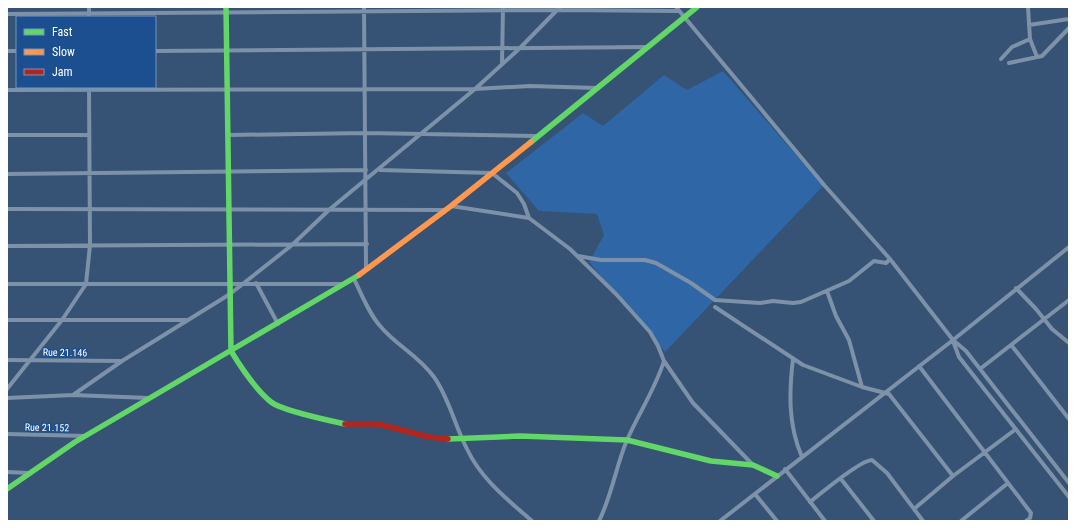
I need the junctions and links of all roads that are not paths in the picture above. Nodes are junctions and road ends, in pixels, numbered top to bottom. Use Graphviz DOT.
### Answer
graph roads {
  1 [pos="89,7"];
  2 [pos="697,7"];
  3 [pos="1028,7"];
  4 [pos="364,9"];
  5 [pos="503,9"];
  6 [pos="559,9"];
  7 [pos="677,9"];
  8 [pos="226,10"];
  9 [pos="7,14"];
  10 [pos="89,16"];
  11 [pos="684,19"];
  12 [pos="1069,19"];
  13 [pos="1029,25"];
  14 [pos="1069,28"];
  15 [pos="1030,39"];
  16 [pos="647,47"];
  17 [pos="365,48"];
  18 [pos="502,48"];
  19 [pos="520,48"];
  20 [pos="227,50"];
  21 [pos="156,51"];
  22 [pos="1038,57"];
  23 [pos="1001,59"];
  24 [pos="1009,63"];
  25 [pos="502,64"];
  26 [pos="89,88"];
  27 [pos="365,88"];
  28 [pos="597,88"];
  29 [pos="228,89"];
  30 [pos="475,89"];
  31 [pos="7,90"];
  32 [pos="366,133"];
  33 [pos="420,134"];
  34 [pos="7,135"];
  35 [pos="89,135"];
  36 [pos="229,135"];
  37 [pos="536,136"];
  38 [pos="366,170"];
  39 [pos="380,170"];
  40 [pos="229,172"];
  41 [pos="492,173"];
  42 [pos="7,174"];
  43 [pos="90,174"];
  44 [pos="366,182"];
  45 [pos="451,206"];
  46 [pos="229,208"];
  47 [pos="366,208"];
  48 [pos="7,209"];
  49 [pos="90,209"];
  50 [pos="330,210"];
  51 [pos="445,210"];
  52 [pos="529,218"];
  53 [pos="367,244"];
  54 [pos="90,245"];
  55 [pos="229,245"];
  56 [pos="292,245"];
  57 [pos="7,246"];
  58 [pos="1069,247"];
  59 [pos="577,256"];
  60 [pos="890,259"];
  61 [pos="366,268"];
  62 [pos="354,280"];
  63 [pos="230,283"];
  64 [pos="245,283"];
  65 [pos="256,283"];
  66 [pos="7,284"];
  67 [pos="86,284"];
  68 [pos="343,284"];
  69 [pos="1016,288"];
  70 [pos="827,291"];
  71 [pos="230,294"];
  72 [pos="1069,300"];
  73 [pos="715,307"];
  74 [pos="7,320"];
  75 [pos="62,320"];
  76 [pos="187,320"];
  77 [pos="1044,320"];
  78 [pos="278,324"];
  79 [pos="953,340"];
  80 [pos="1069,344"];
  81 [pos="1012,346"];
  82 [pos="231,350"];
  83 [pos="793,358"];
  84 [pos="7,360"];
  85 [pos="30,360"];
  86 [pos="122,361"];
  87 [pos="664,361"];
  88 [pos="919,366"];
  89 [pos="980,369"];
  90 [pos="862,387"];
  91 [pos="7,389"];
  92 [pos="885,392"];
  93 [pos="72,395"];
  94 [pos="7,398"];
  95 [pos="149,398"];
  96 [pos="1069,419"];
  97 [pos="1016,430"];
  98 [pos="7,434"];
  99 [pos="86,436"];
  100 [pos="461,438"];
  101 [pos="627,440"];
  102 [pos="986,453"];
  103 [pos="802,456"];
  104 [pos="753,465"];
  105 [pos="785,469"];
  106 [pos="7,472"];
  107 [pos="29,473"];
  108 [pos="777,476"];
  109 [pos="953,476"];
  110 [pos="841,479"];
  111 [pos="1008,483"];
  112 [pos="1069,483"];
  113 [pos="7,489"];
  114 [pos="755,494"];
  115 [pos="1069,497"];
  116 [pos="810,502"];
  117 [pos="914,509"];
  118 [pos="532,521"];
  119 [pos="598,521"];
  120 [pos="720,521"];
  121 [pos="777,521"];
  122 [pos="825,521"];
  123 [pos="874,521"];
  124 [pos="923,521"];
  125 [pos="961,521"];
  126 [pos="1026,521"];
  1 -- 10 [label="street"];
  2 -- 11 [label="street"];
  3 -- 13 [label="street"];
  4 -- 5 [label="street"];
  4 -- 8 [label="street"];
  4 -- 17 [label="street"];
  5 -- 6 [label="street"];
  5 -- 18 [label="street"];
  6 -- 7 [label="street"];
  6 -- 19 [label="street"];
  7 -- 11 [label="street"];
  8 -- 10 [label="street"];
  8 -- 20 [label="street"];
  9 -- 10 [label="street"];
  11 -- 16 [label="street"];
  11 -- 60 [label="street"];
  12 -- 13 [label="street"];
  13 -- 15 [label="street"];
  14 -- 22 [label="street"];
  15 -- 22 [label="street"];
  15 -- 23 [label="street"];
  16 -- 19 [label="street"];
  16 -- 28 [label="street"];
  17 -- 18 [label="street"];
  17 -- 20 [label="street"];
  17 -- 27 [label="street"];
  18 -- 19 [label="street"];
  18 -- 25 [label="street"];
  19 -- 25 [label="street"];
  20 -- 21 [label="street"];
  20 -- 29 [label="street"];
  22 -- 24 [label="street"];
  25 -- 30 [label="street"];
  26 -- 29 [label="street"];
  26 -- 31 [label="street"];
  26 -- 35 [label="street"];
  27 -- 29 [label="street"];
  27 -- 30 [label="street"];
  27 -- 32 [label="street"];
  28 -- 30 [label="street"];
  28 -- 37 [label="street"];
  29 -- 36 [label="street"];
  30 -- 33 [label="street"];
  32 -- 33 [label="street"];
  32 -- 36 [label="street"];
  32 -- 38 [label="street"];
  33 -- 37 [label="street"];
  33 -- 39 [label="street"];
  34 -- 35 [label="street"];
  35 -- 43 [label="street"];
  36 -- 40 [label="street"];
  37 -- 41 [label="street"];
  38 -- 40 [label="street"];
  38 -- 44 [label="street"];
  39 -- 41 [label="street"];
  39 -- 44 [label="street"];
  40 -- 43 [label="street"];
  40 -- 46 [label="street"];
  41 -- 45 [label="street"];
  41 -- 52 [label="street"];
  42 -- 43 [label="street"];
  43 -- 49 [label="street"];
  44 -- 47 [label="street"];
  44 -- 50 [label="street"];
  45 -- 51 [label="street"];
  45 -- 52 [label="street"];
  46 -- 49 [label="street"];
  46 -- 50 [label="street"];
  46 -- 55 [label="street"];
  47 -- 50 [label="street"];
  47 -- 51 [label="street"];
  47 -- 53 [label="street"];
  48 -- 49 [label="street"];
  49 -- 54 [label="street"];
  50 -- 56 [label="street"];
  51 -- 61 [label="street"];
  52 -- 59 [label="street"];
  53 -- 56 [label="street"];
  53 -- 61 [label="street"];
  54 -- 55 [label="street"];
  54 -- 57 [label="street"];
  54 -- 67 [label="street"];
  55 -- 56 [label="street"];
  55 -- 63 [label="street"];
  56 -- 64 [label="street"];
  58 -- 69 [label="street"];
  59 -- 70 [label="street"];
  59 -- 87 [label="street"];
  60 -- 70 [label="street"];
  60 -- 79 [label="street"];
  61 -- 62 [label="street"];
  62 -- 68 [label="street"];
  62 -- 100 [label="street"];
  63 -- 64 [label="street"];
  63 -- 67 [label="street"];
  63 -- 71 [label="street"];
  64 -- 65 [label="street"];
  64 -- 71 [label="street"];
  65 -- 68 [label="street"];
  65 -- 78 [label="street"];
  66 -- 67 [label="street"];
  67 -- 75 [label="street"];
  68 -- 78 [label="street"];
  69 -- 77 [label="street"];
  69 -- 79 [label="street"];
  70 -- 90 [label="street"];
  71 -- 76 [label="street"];
  71 -- 82 [label="street"];
  72 -- 77 [label="street"];
  73 -- 83 [label="street"];
  74 -- 75 [label="street"];
  75 -- 76 [label="street"];
  75 -- 85 [label="street"];
  76 -- 86 [label="street"];
  77 -- 80 [label="street"];
  77 -- 81 [label="street"];
  78 -- 82 [label="street"];
  79 -- 88 [label="street"];
  79 -- 89 [label="street"];
  79 -- 97 [label="street"];
  81 -- 89 [label="street"];
  81 -- 96 [label="street"];
  82 -- 95 [label="street"];
  82 -- 100 [label="street"];
  83 -- 90 [label="street"];
  83 -- 103 [label="street"];
  84 -- 85 [label="street, Rue 21.146"];
  85 -- 86 [label="street, Rue 21.146"];
  85 -- 91 [label="street"];
  86 -- 93 [label="street"];
  87 -- 101 [label="street"];
  87 -- 104 [label="street"];
  88 -- 92 [label="street"];
  88 -- 102 [label="street"];
  89 -- 112 [label="street"];
  90 -- 92 [label="street"];
  92 -- 103 [label="street"];
  92 -- 109 [label="street"];
  93 -- 94 [label="street"];
  93 -- 95 [label="street"];
  95 -- 99 [label="street"];
  97 -- 102 [label="street"];
  97 -- 115 [label="street"];
  98 -- 99 [label="street, Rue 21.152"];
  99 -- 107 [label="street"];
  100 -- 101 [label="street"];
  100 -- 118 [label="street"];
  101 -- 104 [label="street"];
  101 -- 119 [label="street"];
  102 -- 109 [label="street"];
  102 -- 111 [label="street"];
  103 -- 105 [label="street"];
  104 -- 108 [label="street"];
  105 -- 108 [label="street"];
  105 -- 116 [label="street"];
  106 -- 107 [label="street"];
  107 -- 113 [label="street"];
  108 -- 114 [label="street"];
  109 -- 117 [label="street"];
  110 -- 116 [label="street"];
  110 -- 117 [label="street"];
  110 -- 123 [label="street"];
  111 -- 125 [label="street"];
  111 -- 126 [label="street"];
  114 -- 120 [label="street"];
  114 -- 121 [label="street"];
  116 -- 122 [label="street"];
  117 -- 124 [label="street"];
}
